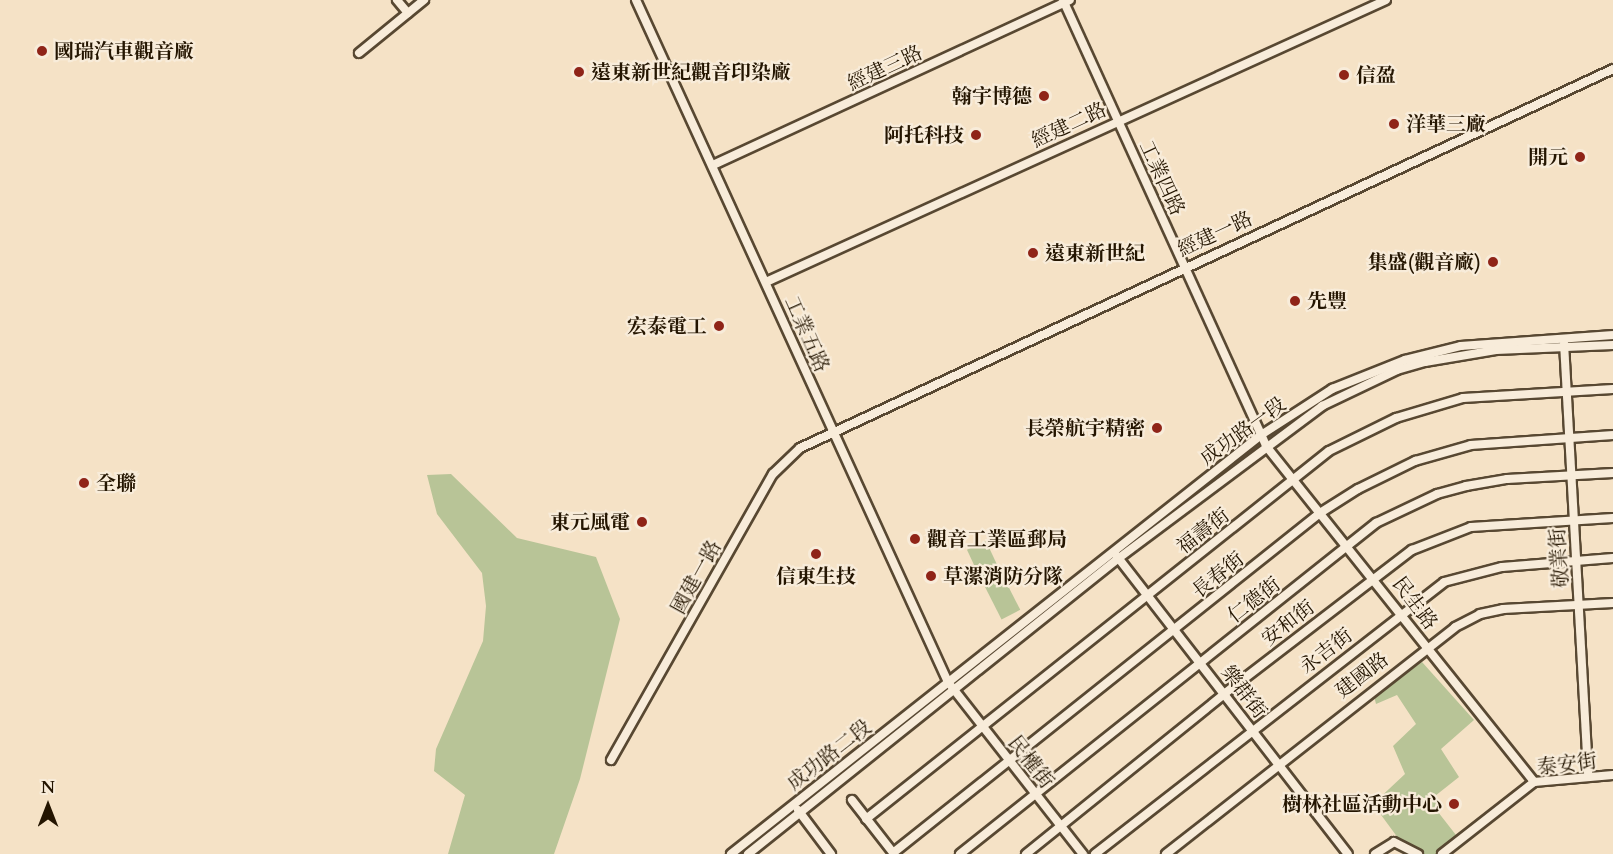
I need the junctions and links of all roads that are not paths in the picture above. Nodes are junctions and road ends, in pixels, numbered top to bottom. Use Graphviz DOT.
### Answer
graph roads {
  1 [pos="397,0"];
  2 [pos="424,0"];
  3 [pos="636,0"];
  4 [pos="1386,0"];
  5 [pos="1066,1"];
  6 [pos="408,13"];
  7 [pos="358,53"];
  8 [pos="1613,69"];
  9 [pos="1118,121"];
  10 [pos="713,165"];
  11 [pos="1185,266"];
  12 [pos="766,282"];
  13 [pos="1613,335"];
  14 [pos="1564,338"];
  15 [pos="1613,345"];
  16 [pos="1564,347"];
  17 [pos="1613,389"];
  18 [pos="1567,390"];
  19 [pos="833,431"];
  20 [pos="1261,435"];
  21 [pos="1613,435"];
  22 [pos="1572,436"];
  23 [pos="1266,446"];
  24 [pos="1613,473"];
  25 [pos="1571,475"];
  26 [pos="1295,480"];
  27 [pos="1320,513"];
  28 [pos="1613,518"];
  29 [pos="1574,520"];
  30 [pos="1347,548"];
  31 [pos="1116,555"];
  32 [pos="1613,558"];
  33 [pos="1576,559"];
  34 [pos="1374,576"];
  35 [pos="1148,596"];
  36 [pos="1613,603"];
  37 [pos="1579,605"];
  38 [pos="1402,611"];
  39 [pos="1175,631"];
  40 [pos="1427,646"];
  41 [pos="1201,663"];
  42 [pos="948,682"];
  43 [pos="953,690"];
  44 [pos="1224,694"];
  45 [pos="982,726"];
  46 [pos="1253,729"];
  47 [pos="611,760"];
  48 [pos="1010,760"];
  49 [pos="1279,763"];
  50 [pos="1613,775"];
  51 [pos="1588,776"];
  52 [pos="1534,782"];
  53 [pos="1035,793"];
  54 [pos="852,800"];
  55 [pos="796,802"];
  56 [pos="798,813"];
  57 [pos="866,819"];
  58 [pos="1061,826"];
  59 [pos="893,853"];
  60 [pos="731,854"];
  61 [pos="748,854"];
  62 [pos="831,854"];
  63 [pos="960,854"];
  64 [pos="1026,854"];
  65 [pos="1083,854"];
  66 [pos="1095,854"];
  67 [pos="1166,854"];
  68 [pos="1348,854"];
  69 [pos="1375,854"];
  70 [pos="1418,854"];
  71 [pos="1442,854"];
  1 -- 6 [label="street"];
  2 -- 6 [label="street"];
  3 -- 10 [label="street, 工業五路"];
  4 -- 9 [label="street, 經建二路"];
  5 -- 9 [label="street, 工業四路"];
  5 -- 10 [label="street, 經建三路"];
  6 -- 7 [label="street"];
  8 -- 11 [label="street, 經建一路"];
  9 -- 11 [label="street, 工業四路"];
  9 -- 12 [label="street, 經建二路"];
  10 -- 12 [label="street, 工業五路"];
  11 -- 19 [label="street, 經建一路"];
  11 -- 20 [label="street, 工業四路"];
  12 -- 19 [label="street, 工業五路"];
  13 -- 14 [label="street, 成功路一段"];
  14 -- 16 [label="street, 敬業街"];
  14 -- 20 [label="street, 成功路一段"];
  15 -- 16 [label="street, 成功路一段"];
  16 -- 18 [label="street, 敬業街"];
  16 -- 23 [label="street, 成功路一段"];
  17 -- 18 [label="street, 福壽街"];
  18 -- 22 [label="street, 敬業街"];
  18 -- 26 [label="street, 福壽街"];
  19 -- 42 [label="street, 工業五路"];
  19 -- 47 [label="street, 國建一路"];
  20 -- 23 [label="street, 工業四路"];
  20 -- 31 [label="street, 成功路一段"];
  21 -- 22 [label="street, 長春街"];
  22 -- 25 [label="street, 敬業街"];
  22 -- 27 [label="street, 長春街"];
  23 -- 26 [label="street, 民生路"];
  23 -- 31 [label="street, 成功路一段"];
  24 -- 25 [label="street, 仁德街"];
  25 -- 29 [label="street, 敬業街"];
  25 -- 30 [label="street, 仁德街"];
  26 -- 27 [label="street, 民生路"];
  26 -- 35 [label="street, 福壽街"];
  27 -- 30 [label="street, 民生路"];
  27 -- 39 [label="street, 長春街"];
  28 -- 29 [label="street, 安和街"];
  29 -- 33 [label="street, 敬業街"];
  29 -- 34 [label="street, 安和街"];
  30 -- 34 [label="street, 民生路"];
  30 -- 41 [label="street, 仁德街"];
  31 -- 35 [label="street, 樂群街"];
  31 -- 42 [label="street, 成功路一段"];
  31 -- 43 [label="street, 成功路一段"];
  32 -- 33 [label="street, 永吉街"];
  33 -- 37 [label="street, 敬業街"];
  33 -- 38 [label="street, 永吉街"];
  34 -- 38 [label="street, 民生路"];
  34 -- 44 [label="street, 安和街"];
  35 -- 39 [label="street, 樂群街"];
  35 -- 45 [label="street, 福壽街"];
  36 -- 37 [label="street, 建國路"];
  37 -- 40 [label="street, 建國路"];
  37 -- 51 [label="street, 敬業街"];
  38 -- 40 [label="street, 民生路"];
  38 -- 46 [label="street, 永吉街"];
  39 -- 41 [label="street, 樂群街"];
  39 -- 48 [label="street, 長春街"];
  40 -- 49 [label="street, 建國路"];
  40 -- 52 [label="street, 民生路"];
  41 -- 44 [label="street, 樂群街"];
  41 -- 53 [label="street, 仁德街"];
  42 -- 43 [label="street, 民權街"];
  42 -- 55 [label="street, 成功路二段"];
  43 -- 45 [label="street, 民權街"];
  43 -- 56 [label="street, 成功路二段"];
  44 -- 46 [label="street, 樂群街"];
  44 -- 58 [label="street, 安和街"];
  45 -- 48 [label="street, 民權街"];
  45 -- 57 [label="street, 福壽街"];
  46 -- 49 [label="street, 樂群街"];
  46 -- 66 [label="street, 永吉街"];
  48 -- 53 [label="street, 民權街"];
  48 -- 59 [label="street, 長春街"];
  49 -- 67 [label="street, 建國路"];
  49 -- 68 [label="street, 樂群街"];
  50 -- 51 [label="street, 泰安街"];
  51 -- 52 [label="street, 泰安街"];
  52 -- 71 [label="street, 泰安街"];
  53 -- 58 [label="street, 民權街"];
  53 -- 63 [label="street, 仁德街"];
  54 -- 57 [label="street"];
  55 -- 56 [label="street"];
  55 -- 60 [label="street, 成功路二段"];
  56 -- 61 [label="street, 成功路二段"];
  56 -- 62 [label="street"];
  57 -- 59 [label="street"];
  58 -- 64 [label="street, 安和街"];
  58 -- 65 [label="street, 民權街"];
  69 -- 70 [label="street"];
}
